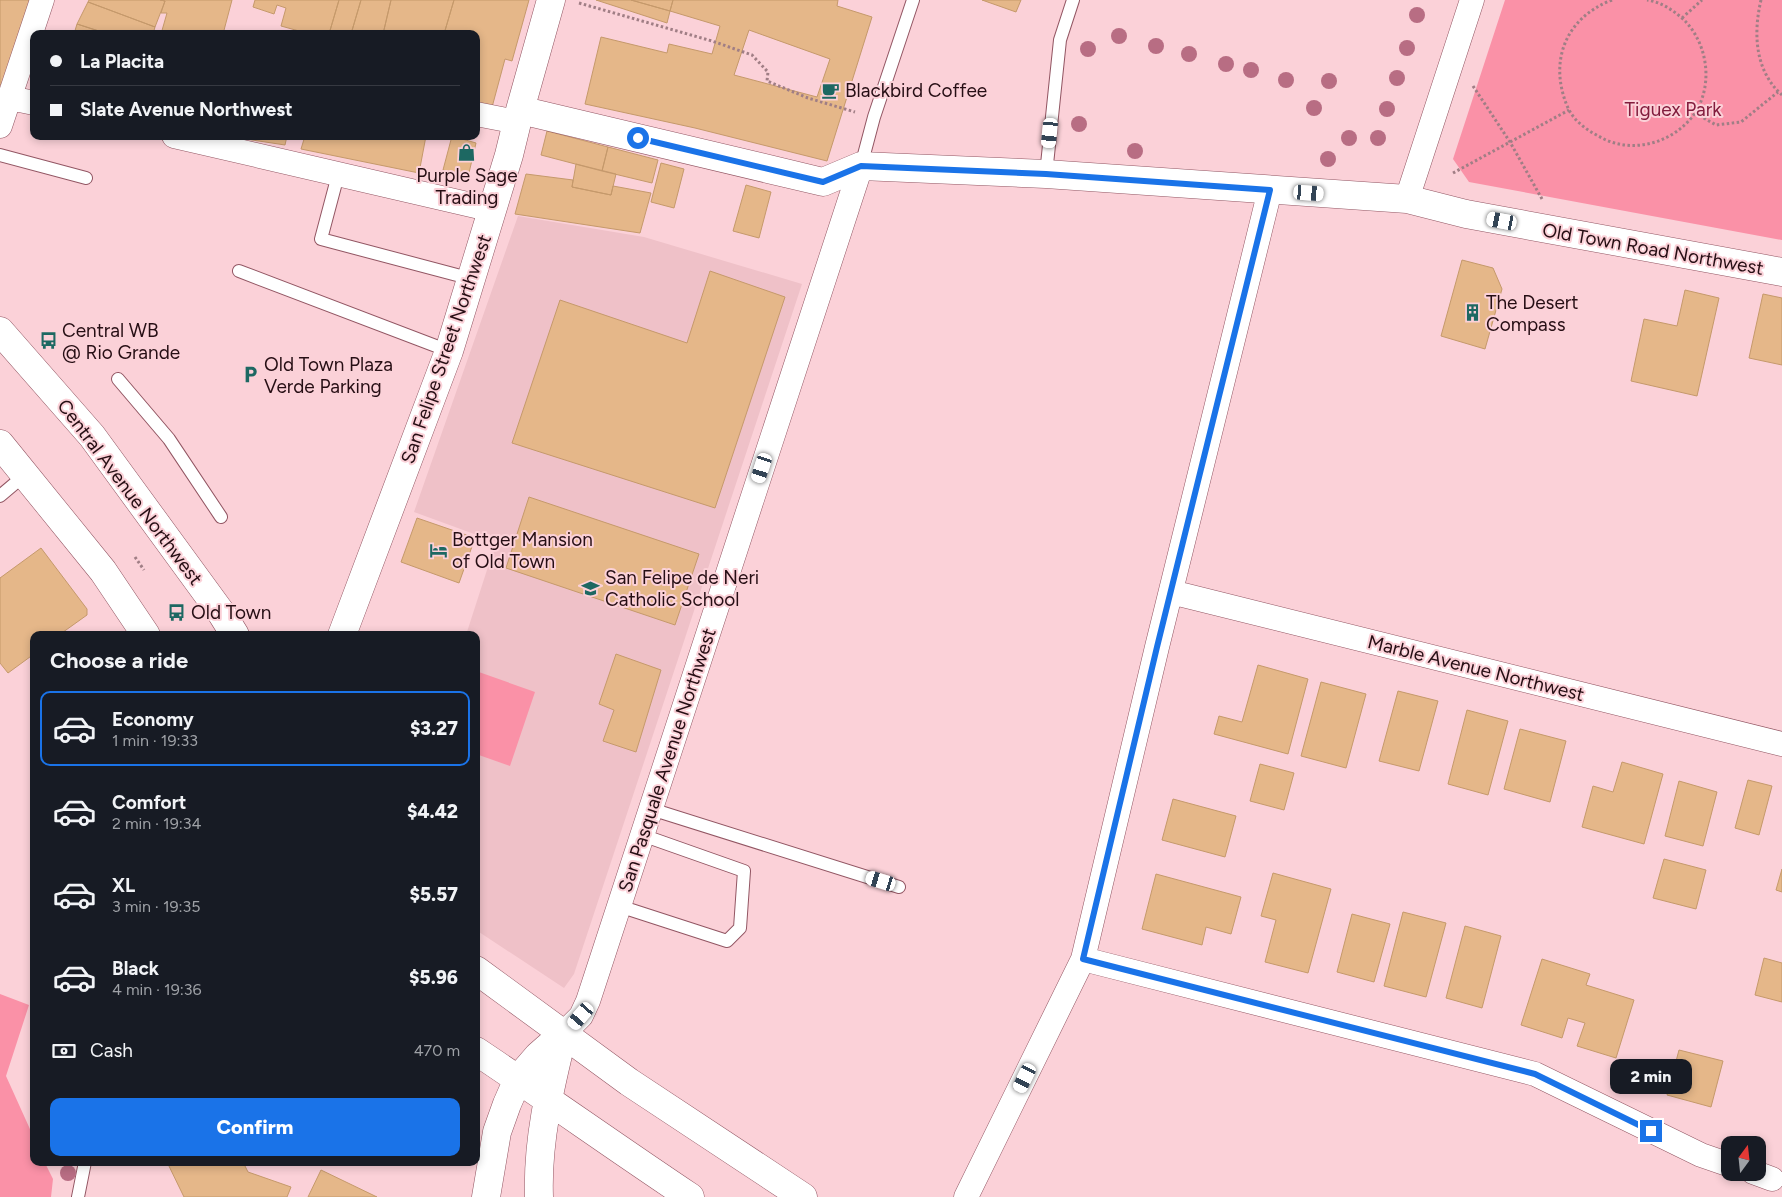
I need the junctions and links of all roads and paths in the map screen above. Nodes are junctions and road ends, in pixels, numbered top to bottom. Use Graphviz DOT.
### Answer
graph roads {
  1 [pos="42,0"];
  2 [pos="913,0"];
  3 [pos="1074,0"];
  4 [pos="1472,0"];
  5 [pos="1612,0"];
  6 [pos="1647,0"];
  7 [pos="1702,0"];
  8 [pos="1761,0"];
  9 [pos="562,1"];
  10 [pos="1682,18"];
  11 [pos="32,30"];
  12 [pos="30,37"];
  13 [pos="1473,86"];
  14 [pos="1778,92"];
  15 [pos="1782,95"];
  16 [pos="10,98"];
  17 [pos="30,102"];
  18 [pos="1569,110"];
  19 [pos="1695,113"];
  20 [pos="480,114"];
  21 [pos="519,116"];
  22 [pos="874,118"];
  23 [pos="0,126"];
  24 [pos="191,140"];
  25 [pos="1510,142"];
  26 [pos="0,155"];
  27 [pos="861,166"];
  28 [pos="1453,173"];
  29 [pos="1046,174"];
  30 [pos="338,175"];
  31 [pos="86,178"];
  32 [pos="1270,190"];
  33 [pos="1407,199"];
  34 [pos="1544,204"];
  35 [pos="493,210"];
  36 [pos="239,271"];
  37 [pos="1782,272"];
  38 [pos="472,279"];
  39 [pos="0,330"];
  40 [pos="449,351"];
  41 [pos="118,379"];
  42 [pos="0,444"];
  43 [pos="26,474"];
  44 [pos="0,496"];
  45 [pos="221,516"];
  46 [pos="135,557"];
  47 [pos="144,570"];
  48 [pos="1171,592"];
  49 [pos="143,631"];
  50 [pos="232,631"];
  51 [pos="344,631"];
  52 [pos="1782,744"];
  53 [pos="651,809"];
  54 [pos="642,835"];
  55 [pos="899,887"];
  56 [pos="619,906"];
  57 [pos="1083,959"];
  58 [pos="480,973"];
  59 [pos="563,1034"];
  60 [pos="480,1054"];
  61 [pos="518,1079"];
  62 [pos="547,1099"];
  63 [pos="1721,1162"];
  64 [pos="84,1166"];
  65 [pos="78,1197"];
  66 [pos="486,1197"];
  67 [pos="539,1197"];
  68 [pos="690,1197"];
  69 [pos="803,1197"];
  70 [pos="966,1197"];
  1 -- 11 [label="street"];
  2 -- 22 [label="lane"];
  3 -- 29 [label="lane"];
  4 -- 33 [label="street"];
  5 -- 18 [label="path"];
  6 -- 10 [label="path"];
  7 -- 10 [label="path"];
  8 -- 14 [label="path"];
  9 -- 21 [label="street, San Felipe Street Northwest"];
  9 -- 22 [label="path"];
  10 -- 19 [label="path"];
  12 -- 16 [label="street"];
  13 -- 25 [label="path"];
  14 -- 15 [label="path"];
  14 -- 19 [label="path"];
  16 -- 17 [label="street"];
  16 -- 23 [label="street"];
  18 -- 19 [label="path"];
  18 -- 25 [label="path"];
  20 -- 21 [label="street"];
  21 -- 27 [label="street, Old Town Road Northwest"];
  21 -- 35 [label="street, San Felipe Street Northwest"];
  22 -- 27 [label="lane"];
  24 -- 30 [label="street"];
  25 -- 28 [label="path"];
  25 -- 34 [label="path"];
  26 -- 31 [label="lane"];
  27 -- 29 [label="street, Old Town Road Northwest"];
  27 -- 53 [label="street, San Pasquale Avenue Northwest"];
  29 -- 32 [label="street, Old Town Road Northwest"];
  30 -- 35 [label="street"];
  30 -- 38 [label="lane"];
  32 -- 33 [label="street, Old Town Road Northwest"];
  32 -- 48 [label="street"];
  33 -- 37 [label="street, Old Town Road Northwest"];
  35 -- 38 [label="street, San Felipe Street Northwest"];
  36 -- 40 [label="lane"];
  38 -- 40 [label="street, San Felipe Street Northwest"];
  39 -- 50 [label="street, Central Avenue Northwest"];
  40 -- 51 [label="street, San Felipe Street Northwest"];
  41 -- 45 [label="lane"];
  42 -- 43 [label="street"];
  43 -- 44 [label="lane"];
  43 -- 49 [label="street"];
  46 -- 47 [label="path"];
  48 -- 52 [label="street, Marble Avenue Northwest"];
  48 -- 57 [label="street"];
  53 -- 54 [label="street, San Pasquale Avenue Northwest"];
  53 -- 55 [label="lane"];
  54 -- 56 [label="street, San Pasquale Avenue Northwest"];
  54 -- 56 [label="lane"];
  56 -- 59 [label="street, San Pasquale Avenue Northwest"];
  57 -- 63 [label="street"];
  57 -- 70 [label="street"];
  58 -- 59 [label="street"];
  59 -- 61 [label="street"];
  59 -- 62 [label="street"];
  59 -- 69 [label="street"];
  60 -- 61 [label="street"];
  61 -- 62 [label="street"];
  61 -- 66 [label="street"];
  62 -- 67 [label="street"];
  62 -- 68 [label="street"];
  64 -- 65 [label="lane"];
}
